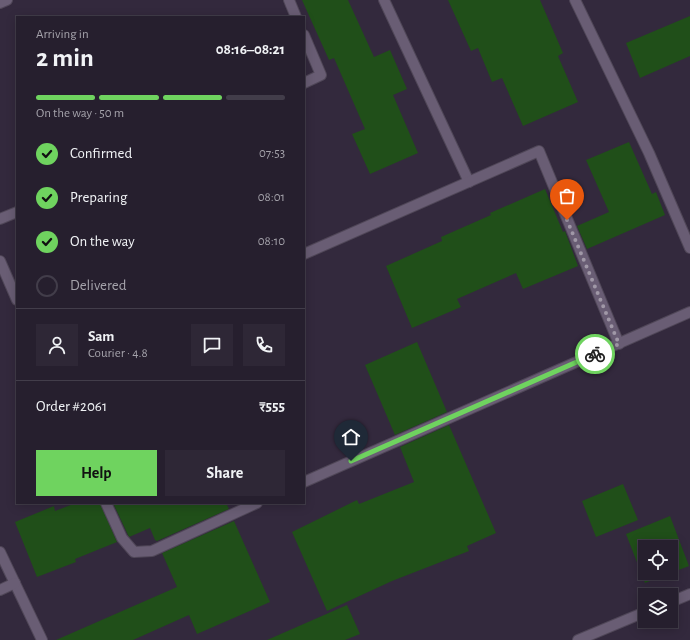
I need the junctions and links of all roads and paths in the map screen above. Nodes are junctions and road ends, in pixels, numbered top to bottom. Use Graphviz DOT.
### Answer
graph roads {
  1 [pos="7,0"];
  2 [pos="289,0"];
  3 [pos="384,0"];
  4 [pos="575,0"];
  5 [pos="0,3"];
  6 [pos="296,16"];
  7 [pos="305,37"];
  8 [pos="305,83"];
  9 [pos="469,182"];
  10 [pos="16,212"];
  11 [pos="0,220"];
  12 [pos="690,248"];
  13 [pos="305,254"];
  14 [pos="0,261"];
  15 [pos="16,298"];
  16 [pos="690,312"];
  17 [pos="619,344"];
  18 [pos="305,482"];
  19 [pos="106,504"];
  20 [pos="255,504"];
  21 [pos="0,552"];
  22 [pos="15,583"];
  23 [pos="0,590"];
  24 [pos="690,594"];
  25 [pos="678,599"];
  26 [pos="638,615"];
  27 [pos="42,640"];
  28 [pos="578,640"];
  1 -- 5 [label="street"];
  2 -- 6 [label="street"];
  3 -- 9 [label="street"];
  4 -- 12 [label="street"];
  7 -- 8 [label="street"];
  9 -- 13 [label="street"];
  9 -- 17 [label="street"];
  10 -- 11 [label="street"];
  14 -- 15 [label="street"];
  16 -- 17 [label="street"];
  17 -- 18 [label="street"];
  19 -- 20 [label="street"];
  21 -- 22 [label="street"];
  22 -- 23 [label="street"];
  22 -- 27 [label="street"];
  24 -- 25 [label="street"];
  26 -- 28 [label="street"];
}
